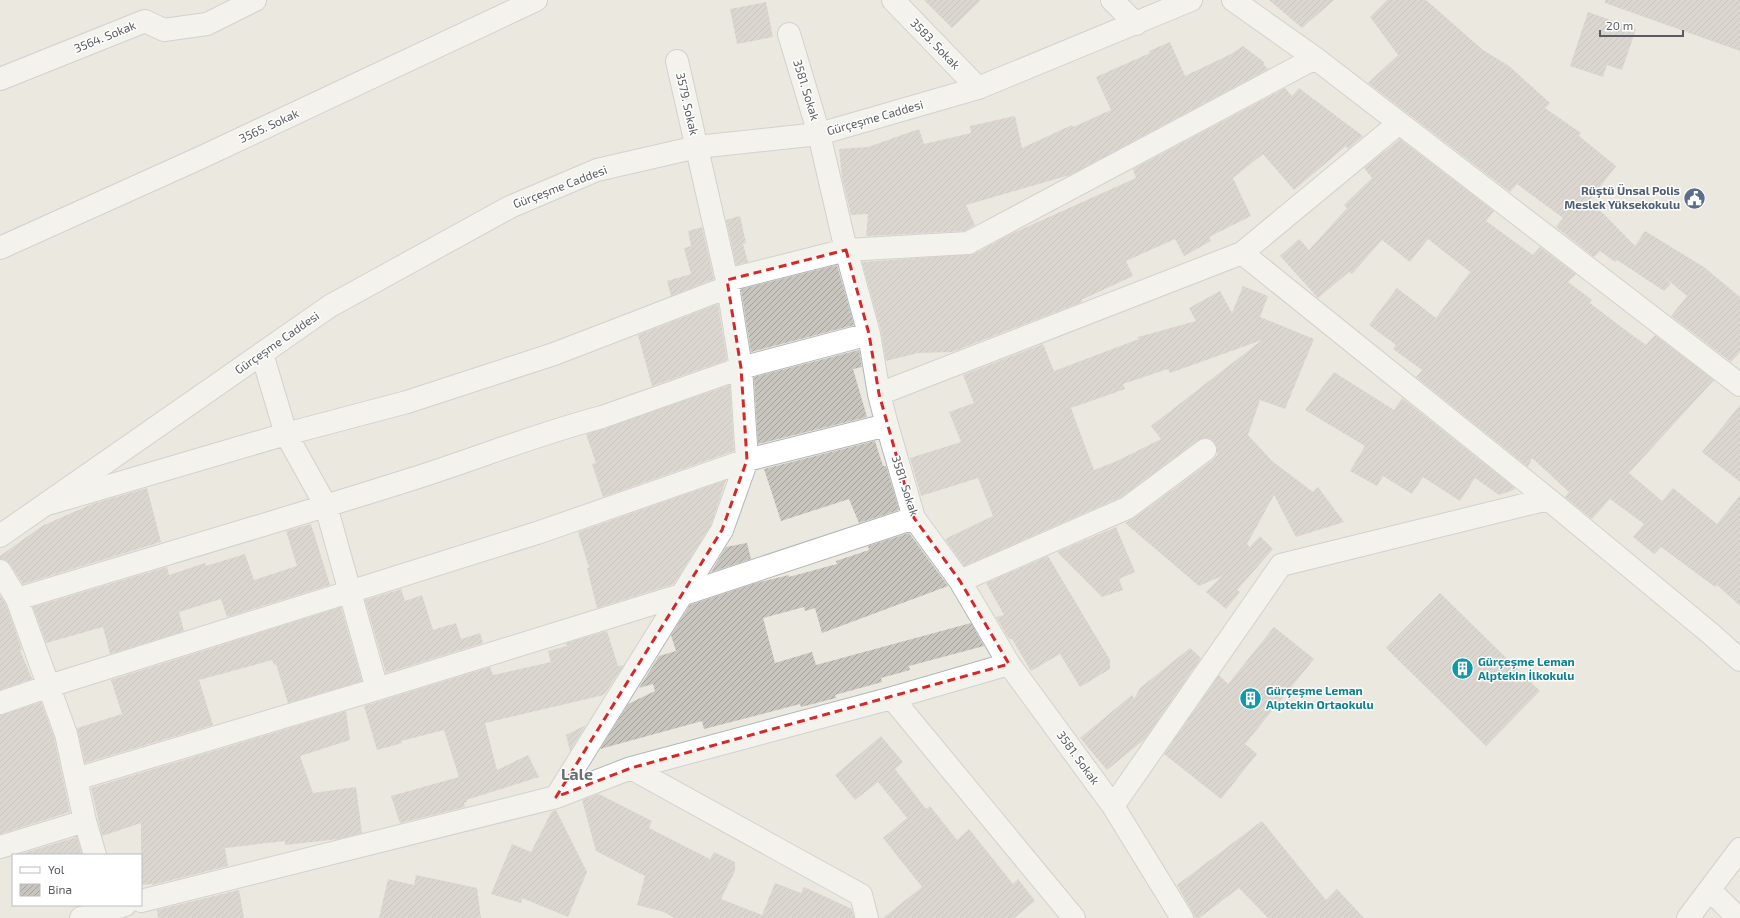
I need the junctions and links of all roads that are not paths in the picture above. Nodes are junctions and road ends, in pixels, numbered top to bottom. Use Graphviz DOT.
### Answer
graph roads {
  1 [pos="255,0"];
  2 [pos="536,0"];
  3 [pos="893,0"];
  4 [pos="1112,0"];
  5 [pos="1191,0"];
  6 [pos="1233,0"];
  7 [pos="1136,24"];
  8 [pos="789,34"];
  9 [pos="1315,58"];
  10 [pos="677,61"];
  11 [pos="0,79"];
  12 [pos="978,88"];
  13 [pos="1399,122"];
  14 [pos="819,134"];
  15 [pos="697,147"];
  16 [pos="0,248"];
  17 [pos="846,250"];
  18 [pos="1242,253"];
  19 [pos="727,283"];
  20 [pos="869,334"];
  21 [pos="262,354"];
  22 [pos="741,368"];
  23 [pos="1740,385"];
  24 [pos="879,394"];
  25 [pos="887,426"];
  26 [pos="286,434"];
  27 [pos="1205,450"];
  28 [pos="747,460"];
  29 [pos="1548,499"];
  30 [pos="46,504"];
  31 [pos="326,506"];
  32 [pos="914,518"];
  33 [pos="0,536"];
  34 [pos="0,571"];
  35 [pos="960,581"];
  36 [pos="349,591"];
  37 [pos="681,595"];
  38 [pos="17,599"];
  39 [pos="1740,660"];
  40 [pos="1009,664"];
  41 [pos="49,686"];
  42 [pos="377,689"];
  43 [pos="892,698"];
  44 [pos="0,703"];
  45 [pos="631,768"];
  46 [pos="76,780"];
  47 [pos="556,797"];
  48 [pos="1113,806"];
  49 [pos="85,821"];
  50 [pos="0,847"];
  51 [pos="1740,849"];
  52 [pos="95,854"];
  53 [pos="1710,890"];
  54 [pos="142,901"];
  55 [pos="115,906"];
  56 [pos="81,918"];
  57 [pos="867,918"];
  58 [pos="1074,918"];
  59 [pos="1182,918"];
  60 [pos="1688,918"];
  61 [pos="1738,918"];
  1 -- 11 [label="street, 3564. Sokak"];
  2 -- 16 [label="street, 3565. Sokak"];
  3 -- 12 [label="street, 3583. Sokak"];
  4 -- 7 [label="street"];
  5 -- 7 [label="street, Gürçeşme Caddesi"];
  6 -- 9 [label="street"];
  7 -- 12 [label="street, Gürçeşme Caddesi"];
  8 -- 14 [label="street, 3581. Sokak"];
  9 -- 13 [label="street"];
  9 -- 17 [label="street"];
  10 -- 15 [label="street, 3579. Sokak"];
  12 -- 14 [label="street, Gürçeşme Caddesi"];
  13 -- 18 [label="street"];
  13 -- 23 [label="street"];
  14 -- 15 [label="street, Gürçeşme Caddesi"];
  14 -- 17 [label="street, 3581. Sokak"];
  15 -- 19 [label="street, 3579. Sokak"];
  15 -- 21 [label="street, Gürçeşme Caddesi"];
  17 -- 19 [label="street"];
  17 -- 20 [label="street, 3581. Sokak"];
  18 -- 24 [label="street"];
  18 -- 29 [label="street"];
  19 -- 22 [label="street, 3579. Sokak"];
  19 -- 26 [label="street"];
  20 -- 22 [label="street"];
  20 -- 24 [label="street, 3581. Sokak"];
  21 -- 26 [label="street"];
  21 -- 30 [label="street, Gürçeşme Caddesi"];
  22 -- 28 [label="street, 3579. Sokak"];
  22 -- 31 [label="street"];
  24 -- 25 [label="street, 3581. Sokak"];
  25 -- 28 [label="street"];
  25 -- 32 [label="street, 3581. Sokak"];
  26 -- 30 [label="street"];
  26 -- 31 [label="street"];
  27 -- 35 [label="street"];
  28 -- 36 [label="street"];
  28 -- 37 [label="street"];
  29 -- 39 [label="street"];
  29 -- 48 [label="street"];
  30 -- 33 [label="street, Gürçeşme Caddesi"];
  31 -- 36 [label="street"];
  31 -- 38 [label="street"];
  32 -- 35 [label="street, 3581. Sokak"];
  32 -- 37 [label="street"];
  34 -- 38 [label="street"];
  35 -- 40 [label="street, 3581. Sokak"];
  36 -- 41 [label="street"];
  36 -- 42 [label="street"];
  37 -- 42 [label="street"];
  37 -- 47 [label="street"];
  38 -- 41 [label="street"];
  40 -- 43 [label="street"];
  40 -- 48 [label="street, 3581. Sokak"];
  41 -- 44 [label="street"];
  41 -- 46 [label="street"];
  42 -- 46 [label="street"];
  43 -- 45 [label="street"];
  43 -- 58 [label="street"];
  45 -- 47 [label="street"];
  45 -- 57 [label="street"];
  46 -- 49 [label="street"];
  47 -- 54 [label="street"];
  48 -- 59 [label="street, 3581. Sokak"];
  49 -- 50 [label="street"];
  49 -- 52 [label="street"];
  51 -- 53 [label="street"];
  53 -- 60 [label="street"];
  53 -- 61 [label="street"];
  55 -- 56 [label="street"];
}
